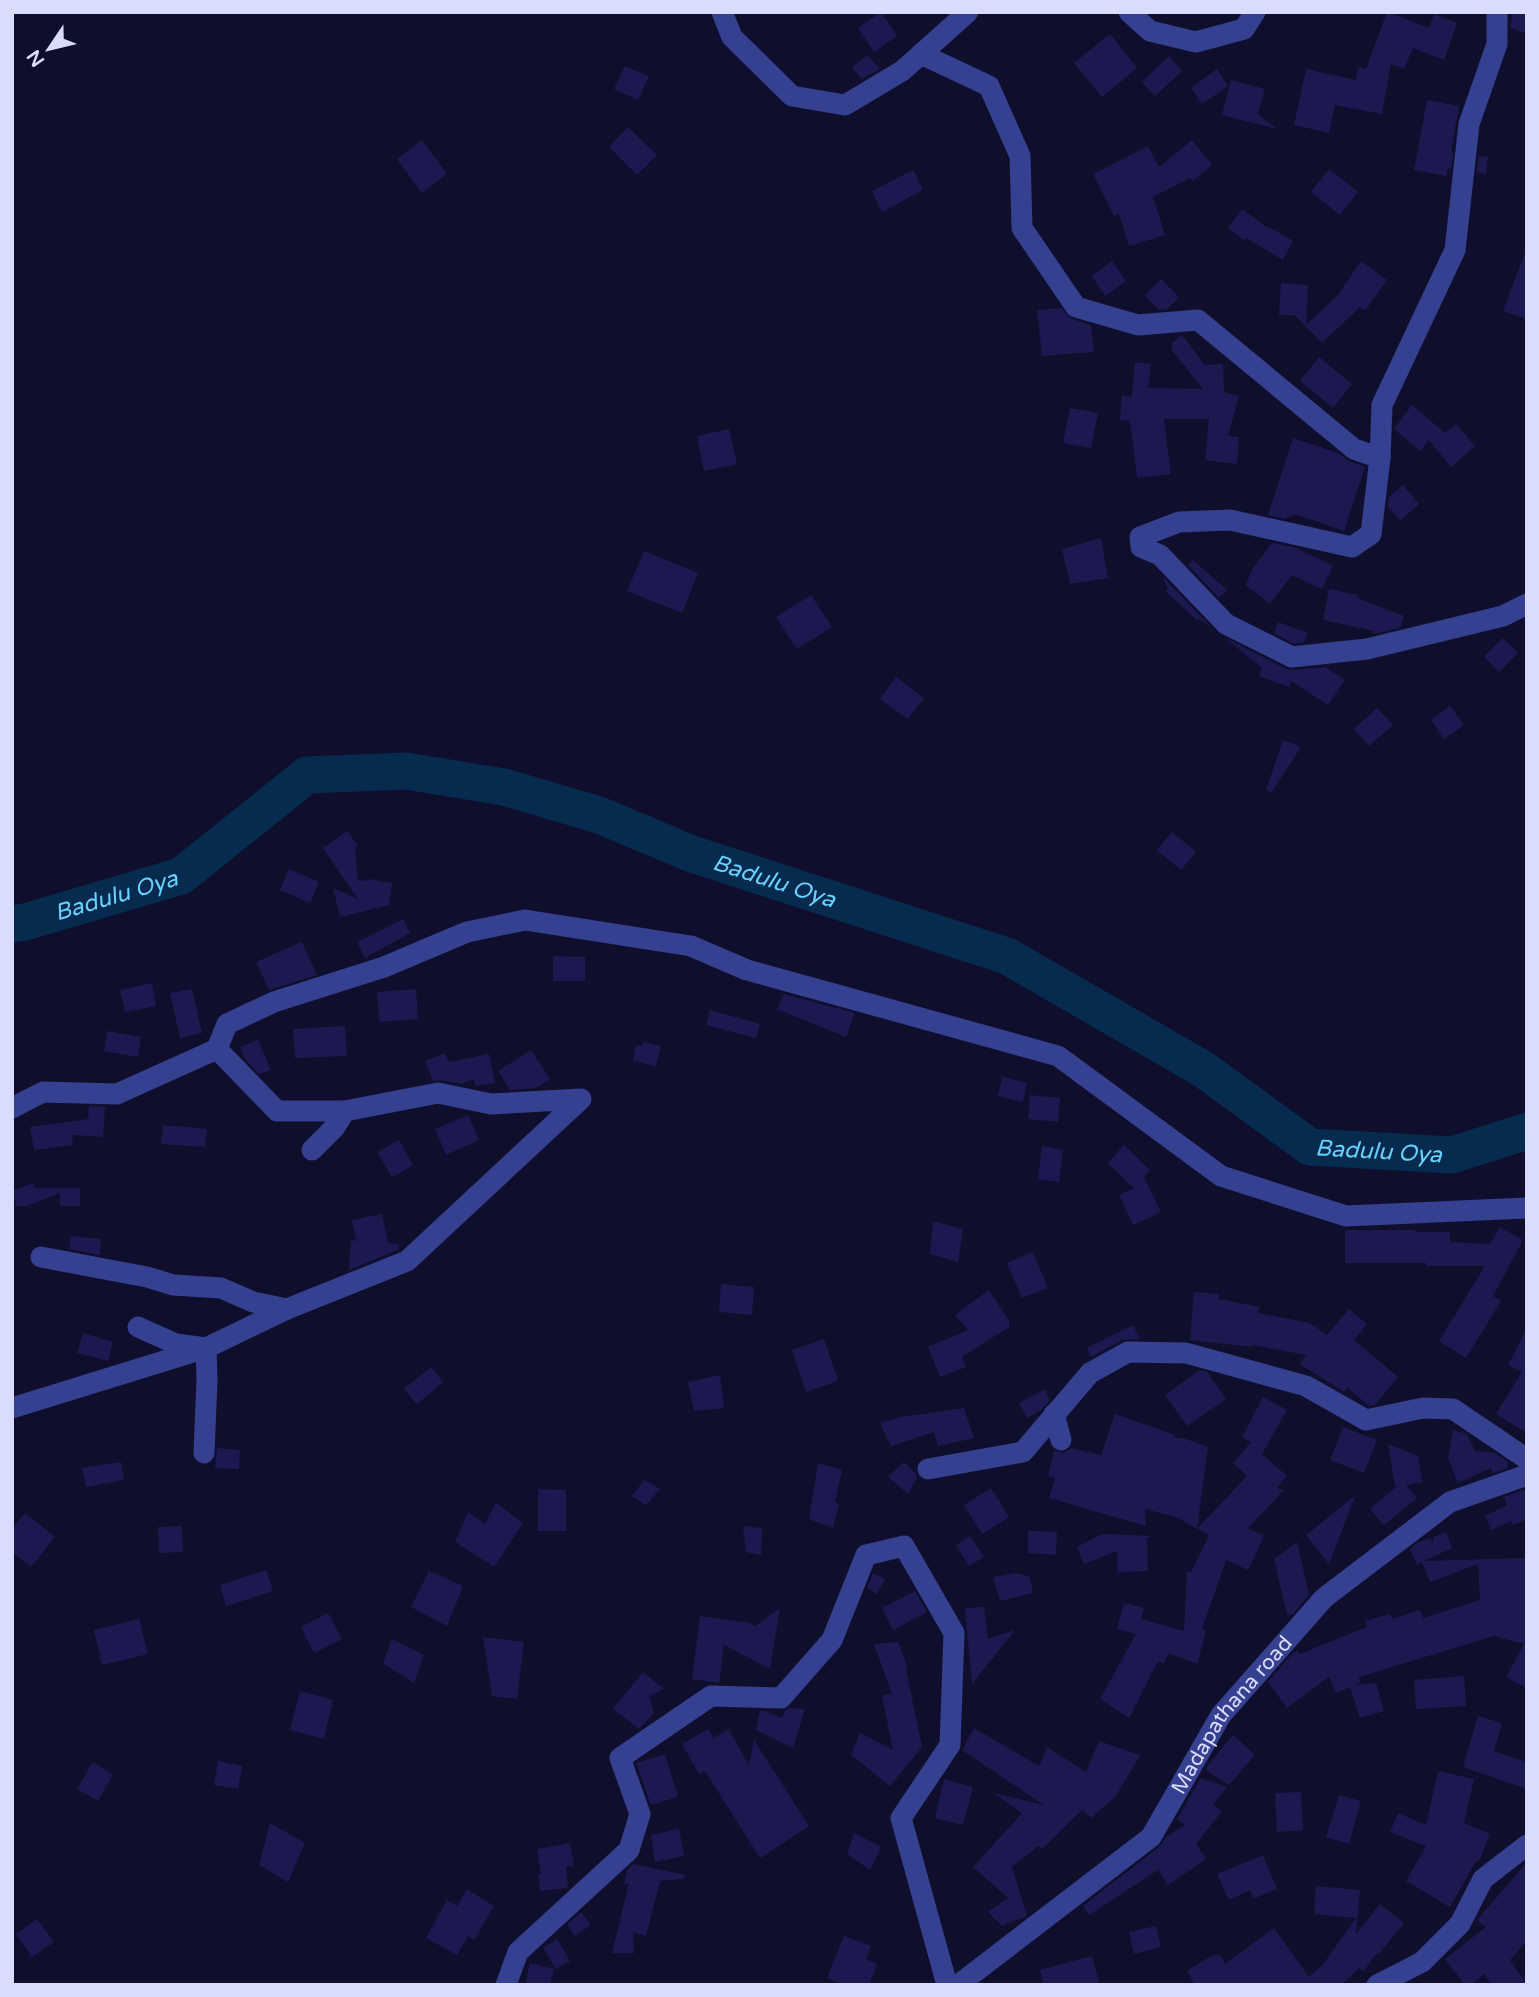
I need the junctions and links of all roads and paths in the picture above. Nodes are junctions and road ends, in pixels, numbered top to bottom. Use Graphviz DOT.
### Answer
graph roads {
  1 [pos="722,12"];
  2 [pos="968,12"];
  3 [pos="1129,12"];
  4 [pos="1255,12"];
  5 [pos="1497,12"];
  6 [pos="921,54"];
  7 [pos="1380,458"];
  8 [pos="1527,604"];
  9 [pos="217,1049"];
  10 [pos="12,1108"];
  11 [pos="345,1111"];
  12 [pos="312,1150"];
  13 [pos="1527,1208"];
  14 [pos="41,1257"];
  15 [pos="286,1309"];
  16 [pos="138,1327"];
  17 [pos="206,1348"];
  18 [pos="12,1408"];
  19 [pos="1054,1414"];
  20 [pos="1061,1440"];
  21 [pos="204,1453"];
  22 [pos="1527,1459"];
  23 [pos="928,1469"];
  24 [pos="1527,1475"];
  25 [pos="1527,1845"];
  26 [pos="506,1985"];
  27 [pos="947,1985"];
  28 [pos="958,1985"];
  29 [pos="1377,1985"];
  1 -- 6 [label="street"];
  2 -- 6 [label="street"];
  3 -- 4 [label="street"];
  5 -- 7 [label="street"];
  6 -- 7 [label="street"];
  7 -- 8 [label="street"];
  9 -- 10 [label="street"];
  9 -- 11 [label="street"];
  9 -- 13 [label="street"];
  11 -- 12 [label="street"];
  11 -- 15 [label="street"];
  14 -- 15 [label="street"];
  15 -- 17 [label="street"];
  16 -- 17 [label="street"];
  17 -- 18 [label="street"];
  17 -- 21 [label="street"];
  19 -- 20 [label="street"];
  19 -- 22 [label="street"];
  19 -- 23 [label="street"];
  24 -- 28 [label="street, Madapathana road"];
  25 -- 29 [label="street"];
  26 -- 27 [label="street"];
}
